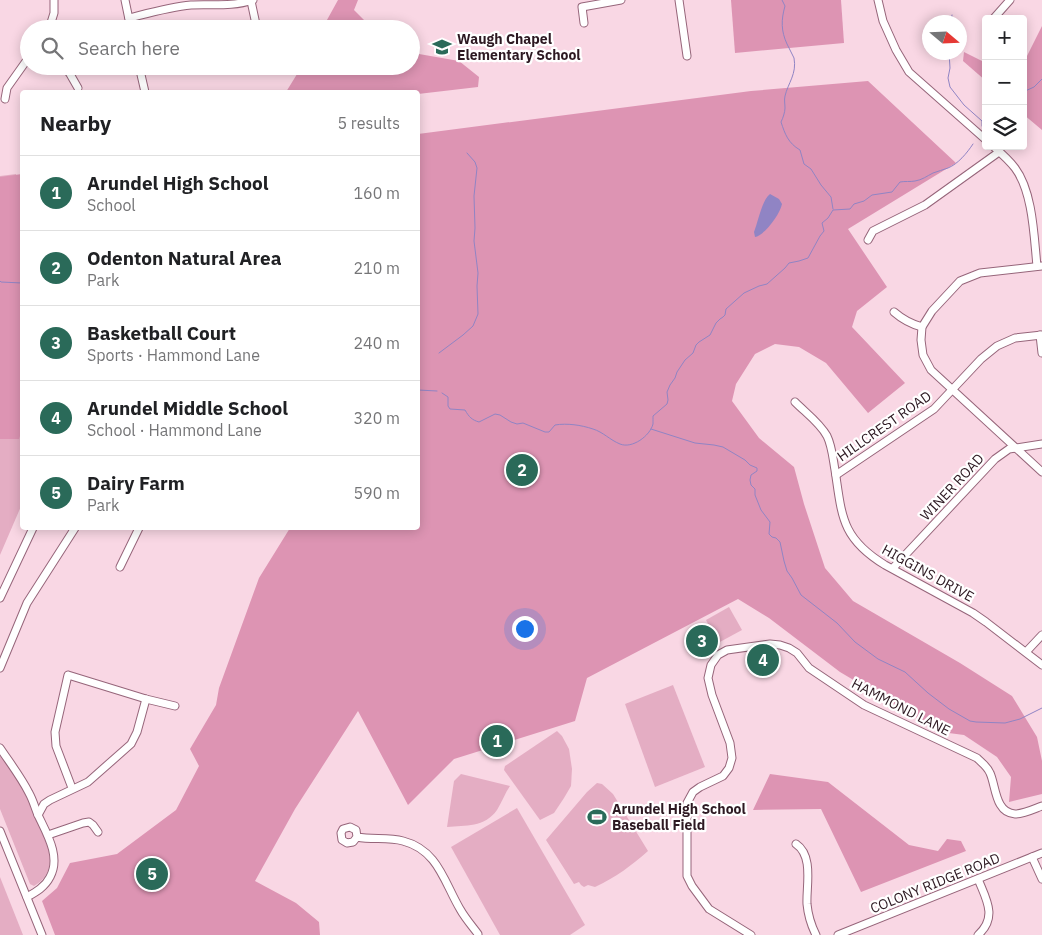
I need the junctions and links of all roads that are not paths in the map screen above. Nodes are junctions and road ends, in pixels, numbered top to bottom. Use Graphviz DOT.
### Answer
graph roads {
  1 [pos="54,0"];
  2 [pos="125,0"];
  3 [pos="252,0"];
  4 [pos="621,0"];
  5 [pos="678,0"];
  6 [pos="878,0"];
  7 [pos="1010,0"];
  8 [pos="192,3"];
  9 [pos="997,15"];
  10 [pos="129,18"];
  11 [pos="51,20"];
  12 [pos="255,20"];
  13 [pos="584,23"];
  14 [pos="687,56"];
  15 [pos="20,69"];
  16 [pos="71,75"];
  17 [pos="142,75"];
  18 [pos="78,88"];
  19 [pos="145,90"];
  20 [pos="4,99"];
  21 [pos="982,136"];
  22 [pos="999,152"];
  23 [pos="868,240"];
  24 [pos="1040,266"];
  25 [pos="894,312"];
  26 [pos="922,327"];
  27 [pos="1041,335"];
  28 [pos="1042,353"];
  29 [pos="953,390"];
  30 [pos="795,402"];
  31 [pos="1042,444"];
  32 [pos="1016,448"];
  33 [pos="1042,472"];
  34 [pos="836,475"];
  35 [pos="32,530"];
  36 [pos="74,530"];
  37 [pos="138,530"];
  38 [pos="120,567"];
  39 [pos="893,568"];
  40 [pos="0,598"];
  41 [pos="1042,635"];
  42 [pos="1026,652"];
  43 [pos="1042,665"];
  44 [pos="0,668"];
  45 [pos="146,700"];
  46 [pos="175,706"];
  47 [pos="0,748"];
  48 [pos="72,788"];
  49 [pos="1042,806"];
  50 [pos="38,815"];
  51 [pos="0,831"];
  52 [pos="98,832"];
  53 [pos="48,836"];
  54 [pos="357,837"];
  55 [pos="796,844"];
  56 [pos="1042,853"];
  57 [pos="1032,857"];
  58 [pos="978,879"];
  59 [pos="1042,879"];
  60 [pos="27,897"];
  61 [pos="42,935"];
  62 [pos="478,935"];
  63 [pos="751,935"];
  64 [pos="816,935"];
  65 [pos="838,935"];
  66 [pos="978,935"];
  1 -- 11 [label="street"];
  2 -- 10 [label="street"];
  3 -- 8 [label="street"];
  3 -- 12 [label="street"];
  4 -- 13 [label="street"];
  5 -- 14 [label="street"];
  6 -- 21 [label="street"];
  7 -- 9 [label="street"];
  8 -- 10 [label="street"];
  15 -- 20 [label="street"];
  16 -- 18 [label="street"];
  17 -- 19 [label="street"];
  22 -- 23 [label="street"];
  22 -- 24 [label="street"];
  24 -- 26 [label="street"];
  25 -- 26 [label="street"];
  26 -- 29 [label="street"];
  27 -- 28 [label="street"];
  27 -- 29 [label="street, HILLCREST ROAD"];
  29 -- 32 [label="street"];
  29 -- 34 [label="street, HILLCREST ROAD"];
  30 -- 34 [label="street, HIGGINS DRIVE"];
  31 -- 32 [label="street, WINER ROAD"];
  32 -- 33 [label="street"];
  32 -- 39 [label="street, WINER ROAD"];
  34 -- 39 [label="street, HIGGINS DRIVE"];
  35 -- 40 [label="street"];
  36 -- 44 [label="street"];
  37 -- 38 [label="street"];
  39 -- 42 [label="street, HIGGINS DRIVE"];
  41 -- 42 [label="street"];
  42 -- 43 [label="street, HIGGINS DRIVE"];
  45 -- 46 [label="street"];
  45 -- 48 [label="street"];
  45 -- 48 [label="street"];
  47 -- 50 [label="street"];
  48 -- 50 [label="street"];
  49 -- 63 [label="street, HAMMOND LANE"];
  50 -- 53 [label="street"];
  51 -- 60 [label="street"];
  52 -- 53 [label="street"];
  53 -- 60 [label="street"];
  54 -- 62 [label="street"];
  55 -- 64 [label="street"];
  56 -- 57 [label="street, COLONY RIDGE ROAD"];
  57 -- 58 [label="street, COLONY RIDGE ROAD"];
  57 -- 59 [label="street"];
  58 -- 65 [label="street, COLONY RIDGE ROAD"];
  58 -- 66 [label="street"];
  60 -- 61 [label="street"];
}
